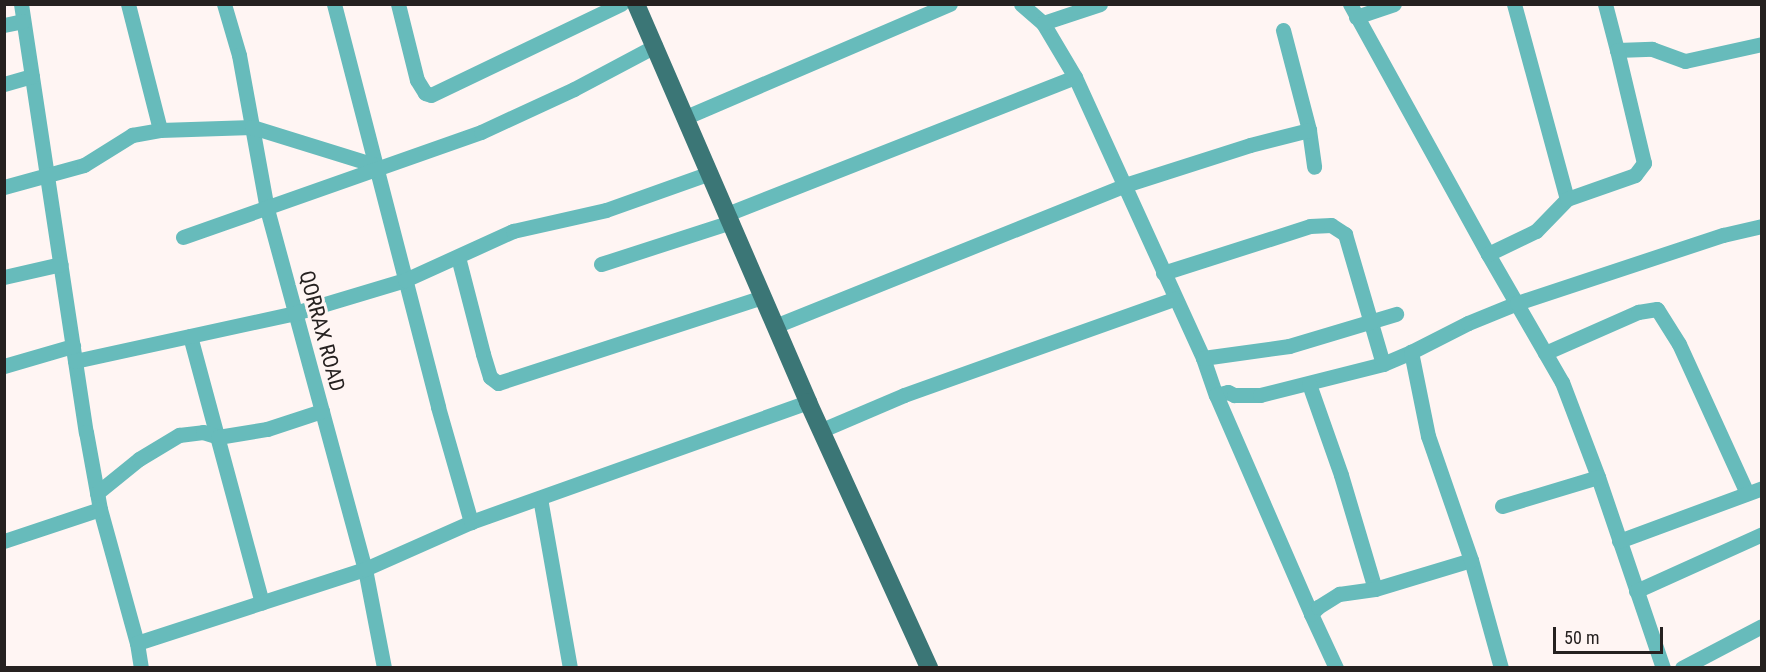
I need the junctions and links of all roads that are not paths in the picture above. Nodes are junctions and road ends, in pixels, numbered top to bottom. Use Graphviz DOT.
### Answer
graph roads {
  1 [pos="21,4"];
  2 [pos="225,4"];
  3 [pos="334,4"];
  4 [pos="398,4"];
  5 [pos="621,4"];
  6 [pos="636,4"];
  7 [pos="950,4"];
  8 [pos="1021,4"];
  9 [pos="1101,4"];
  10 [pos="1394,4"];
  11 [pos="1514,4"];
  12 [pos="1605,4"];
  13 [pos="132,6"];
  14 [pos="1353,11"];
  15 [pos="23,21"];
  16 [pos="1043,23"];
  17 [pos="4,24"];
  18 [pos="1283,30"];
  19 [pos="1761,44"];
  20 [pos="655,46"];
  21 [pos="1617,50"];
  22 [pos="32,76"];
  23 [pos="1075,77"];
  24 [pos="4,84"];
  25 [pos="686,117"];
  26 [pos="252,127"];
  27 [pos="160,130"];
  28 [pos="1309,130"];
  29 [pos="1314,167"];
  30 [pos="376,168"];
  31 [pos="710,172"];
  32 [pos="48,176"];
  33 [pos="1125,185"];
  34 [pos="4,187"];
  35 [pos="1567,199"];
  36 [pos="267,209"];
  37 [pos="729,218"];
  38 [pos="1761,226"];
  39 [pos="183,237"];
  40 [pos="1488,254"];
  41 [pos="458,257"];
  42 [pos="61,264"];
  43 [pos="600,264"];
  44 [pos="1163,273"];
  45 [pos="4,277"];
  46 [pos="405,280"];
  47 [pos="763,297"];
  48 [pos="1174,299"];
  49 [pos="1517,303"];
  50 [pos="295,313"];
  51 [pos="1396,314"];
  52 [pos="1369,321"];
  53 [pos="776,326"];
  54 [pos="190,336"];
  55 [pos="1411,352"];
  56 [pos="1545,353"];
  57 [pos="74,354"];
  58 [pos="1203,358"];
  59 [pos="1383,364"];
  60 [pos="4,366"];
  61 [pos="1309,384"];
  62 [pos="1216,395"];
  63 [pos="808,402"];
  64 [pos="322,411"];
  65 [pos="822,430"];
  66 [pos="218,437"];
  67 [pos="1598,477"];
  68 [pos="1754,491"];
  69 [pos="97,493"];
  70 [pos="540,498"];
  71 [pos="1502,506"];
  72 [pos="100,509"];
  73 [pos="471,522"];
  74 [pos="1761,534"];
  75 [pos="6,536"];
  76 [pos="1619,541"];
  77 [pos="1471,560"];
  78 [pos="365,569"];
  79 [pos="1375,589"];
  80 [pos="1636,591"];
  81 [pos="262,603"];
  82 [pos="1311,614"];
  83 [pos="1761,626"];
  84 [pos="137,643"];
  85 [pos="141,668"];
  86 [pos="384,668"];
  87 [pos="570,668"];
  88 [pos="929,668"];
  89 [pos="1336,668"];
  90 [pos="1501,668"];
  91 [pos="1663,668"];
  92 [pos="1682,668"];
  1 -- 15 [label="street"];
  2 -- 26 [label="street, QORRAX ROAD"];
  3 -- 30 [label="street"];
  4 -- 5 [label="street"];
  6 -- 20 [label="main road"];
  7 -- 25 [label="street"];
  8 -- 16 [label="street"];
  9 -- 16 [label="street"];
  10 -- 14 [label="street"];
  11 -- 35 [label="street"];
  12 -- 21 [label="street"];
  13 -- 27 [label="street"];
  14 -- 40 [label="street"];
  15 -- 17 [label="street"];
  15 -- 22 [label="street"];
  16 -- 23 [label="street"];
  18 -- 28 [label="street"];
  19 -- 21 [label="street"];
  20 -- 25 [label="main road"];
  20 -- 30 [label="street"];
  21 -- 35 [label="street"];
  22 -- 24 [label="street"];
  22 -- 32 [label="street"];
  23 -- 33 [label="street"];
  23 -- 37 [label="street"];
  25 -- 31 [label="main road"];
  26 -- 27 [label="street"];
  26 -- 30 [label="street"];
  26 -- 36 [label="street, QORRAX ROAD"];
  27 -- 32 [label="street"];
  28 -- 29 [label="street"];
  28 -- 33 [label="street"];
  30 -- 36 [label="street"];
  30 -- 46 [label="street"];
  31 -- 37 [label="main road"];
  31 -- 41 [label="street"];
  32 -- 34 [label="street"];
  32 -- 42 [label="street"];
  33 -- 44 [label="street"];
  33 -- 53 [label="street"];
  35 -- 40 [label="street"];
  36 -- 39 [label="street"];
  36 -- 50 [label="street, QORRAX ROAD"];
  37 -- 43 [label="street"];
  37 -- 47 [label="main road"];
  38 -- 49 [label="street"];
  40 -- 49 [label="street"];
  41 -- 46 [label="street"];
  41 -- 47 [label="street"];
  42 -- 45 [label="street"];
  42 -- 57 [label="street"];
  44 -- 48 [label="street"];
  44 -- 52 [label="street"];
  46 -- 50 [label="street"];
  46 -- 73 [label="street"];
  47 -- 53 [label="main road"];
  48 -- 58 [label="street"];
  48 -- 65 [label="street"];
  49 -- 55 [label="street"];
  49 -- 56 [label="street"];
  50 -- 54 [label="street"];
  50 -- 64 [label="street, QORRAX ROAD"];
  51 -- 52 [label="street"];
  52 -- 58 [label="street"];
  52 -- 59 [label="street"];
  53 -- 63 [label="main road"];
  54 -- 57 [label="street"];
  54 -- 66 [label="street"];
  55 -- 59 [label="street"];
  55 -- 77 [label="street"];
  56 -- 67 [label="street"];
  56 -- 68 [label="street"];
  57 -- 60 [label="street"];
  57 -- 69 [label="street"];
  58 -- 62 [label="street"];
  59 -- 61 [label="street"];
  61 -- 62 [label="street"];
  61 -- 79 [label="street"];
  62 -- 82 [label="street"];
  63 -- 65 [label="main road"];
  63 -- 70 [label="street"];
  64 -- 66 [label="street"];
  64 -- 78 [label="street, QORRAX ROAD"];
  65 -- 88 [label="main road"];
  66 -- 69 [label="street"];
  66 -- 81 [label="street"];
  67 -- 71 [label="street"];
  67 -- 76 [label="street"];
  68 -- 76 [label="street"];
  69 -- 72 [label="street"];
  70 -- 73 [label="street"];
  70 -- 87 [label="street"];
  72 -- 75 [label="street"];
  72 -- 84 [label="street"];
  73 -- 78 [label="street"];
  74 -- 80 [label="street"];
  76 -- 80 [label="street"];
  77 -- 79 [label="street"];
  77 -- 90 [label="street"];
  78 -- 81 [label="street"];
  78 -- 86 [label="street, QORRAX ROAD"];
  79 -- 82 [label="street"];
  80 -- 91 [label="street"];
  81 -- 84 [label="street"];
  82 -- 89 [label="street"];
  83 -- 92 [label="street"];
  84 -- 85 [label="street"];
}
